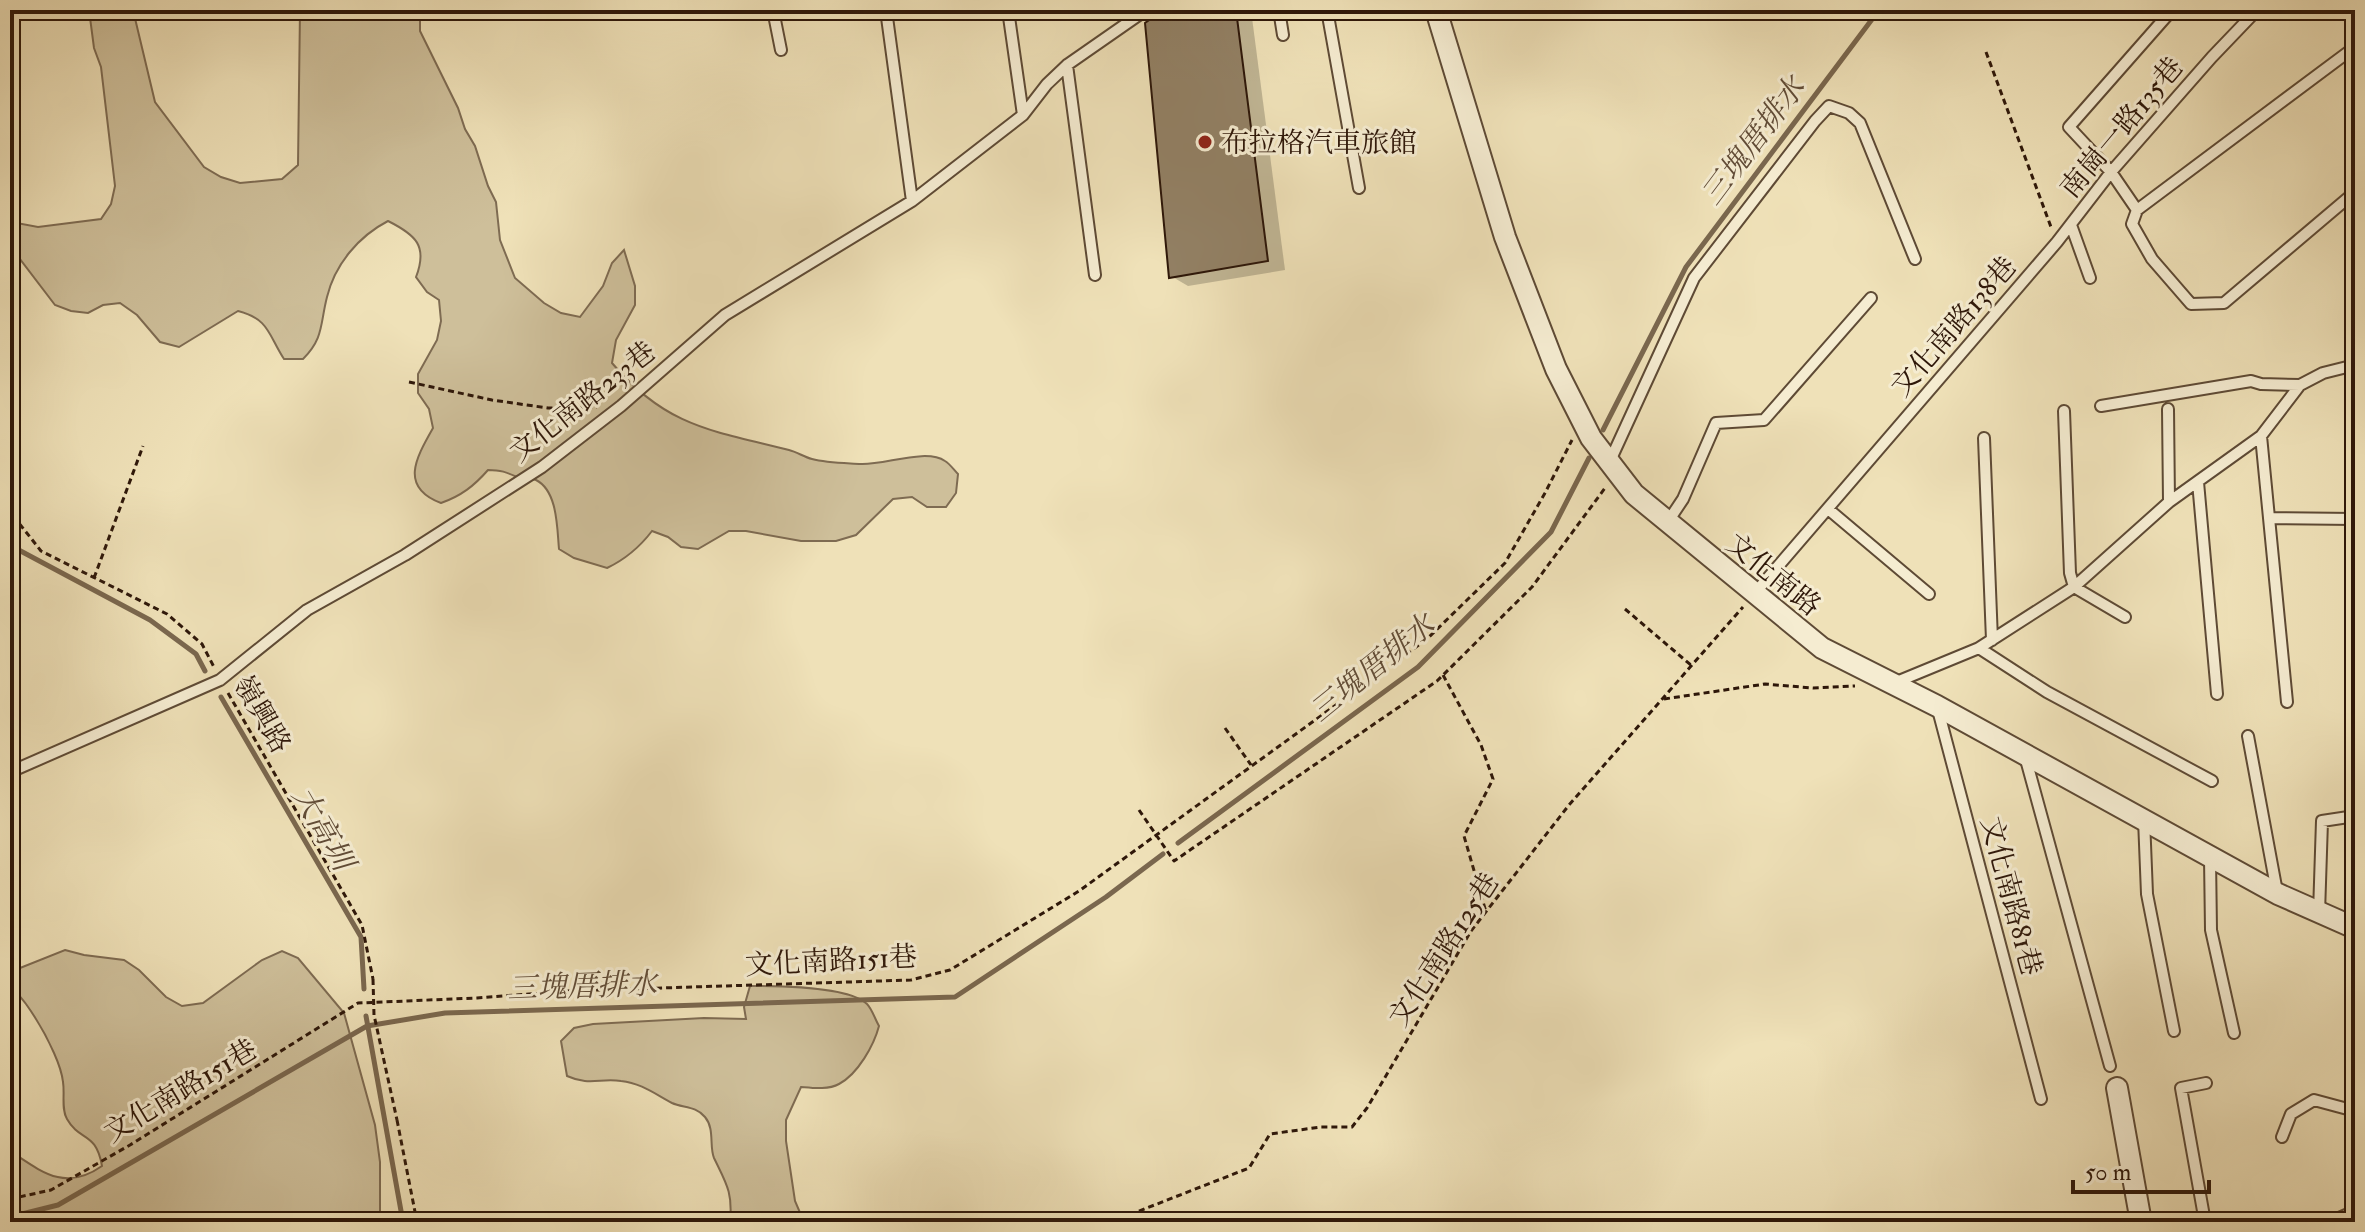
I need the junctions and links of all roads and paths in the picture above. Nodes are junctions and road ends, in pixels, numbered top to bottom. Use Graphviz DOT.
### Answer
graph roads {
  1 [pos="773,10"];
  2 [pos="886,10"];
  3 [pos="1008,10"];
  4 [pos="1146,10"];
  5 [pos="1279,10"];
  6 [pos="1327,10"];
  7 [pos="1436,10"];
  8 [pos="2172,10"];
  9 [pos="2256,10"];
  10 [pos="1135,14"];
  11 [pos="1283,35"];
  12 [pos="2355,47"];
  13 [pos="781,50"];
  14 [pos="1986,52"];
  15 [pos="1067,65"];
  16 [pos="1023,115"];
  17 [pos="2111,172"];
  18 [pos="1359,188"];
  19 [pos="2355,192"];
  20 [pos="912,201"];
  21 [pos="2137,210"];
  22 [pos="2071,225"];
  23 [pos="2057,242"];
  24 [pos="1915,259"];
  25 [pos="1095,275"];
  26 [pos="2090,278"];
  27 [pos="1871,298"];
  28 [pos="2355,365"];
  29 [pos="409,382"];
  30 [pos="2300,385"];
  31 [pos="621,406"];
  32 [pos="2101,406"];
  33 [pos="2168,409"];
  34 [pos="2064,411"];
  35 [pos="1582,419"];
  36 [pos="2261,436"];
  37 [pos="1984,438"];
  38 [pos="143,446"];
  39 [pos="1614,467"];
  40 [pos="2198,482"];
  41 [pos="10,496"];
  42 [pos="2169,502"];
  43 [pos="1828,509"];
  44 [pos="2269,518"];
  45 [pos="2355,519"];
  46 [pos="1667,523"];
  47 [pos="94,578"];
  48 [pos="2074,587"];
  49 [pos="1929,594"];
  50 [pos="1753,595"];
  51 [pos="1625,609"];
  52 [pos="2125,617"];
  53 [pos="1992,640"];
  54 [pos="1979,648"];
  55 [pos="1692,666"];
  56 [pos="1443,675"];
  57 [pos="220,680"];
  58 [pos="1892,684"];
  59 [pos="1858,686"];
  60 [pos="2217,694"];
  61 [pos="1664,699"];
  62 [pos="2287,702"];
  63 [pos="1937,706"];
  64 [pos="1225,728"];
  65 [pos="2248,736"];
  66 [pos="2024,754"];
  67 [pos="1251,765"];
  68 [pos="10,772"];
  69 [pos="2212,781"];
  70 [pos="1139,810"];
  71 [pos="2355,816"];
  72 [pos="2144,819"];
  73 [pos="1156,837"];
  74 [pos="2210,855"];
  75 [pos="2278,894"];
  76 [pos="1486,912"];
  77 [pos="2319,913"];
  78 [pos="2355,928"];
  79 [pos="2174,1031"];
  80 [pos="2234,1033"];
  81 [pos="2110,1066"];
  82 [pos="2206,1083"];
  83 [pos="2117,1088"];
  84 [pos="2041,1099"];
  85 [pos="2355,1111"];
  86 [pos="2282,1137"];
  87 [pos="10,1199"];
  88 [pos="2355,1211"];
  89 [pos="417,1222"];
  90 [pos="1111,1222"];
  91 [pos="2141,1222"];
  92 [pos="2205,1222"];
  93 [pos="2330,1222"];
  1 -- 13 [label="lane"];
  2 -- 20 [label="lane"];
  3 -- 16 [label="lane"];
  4 -- 10 [label="lane, 文化南路233巷"];
  5 -- 11 [label="lane"];
  6 -- 18 [label="lane"];
  7 -- 35 [label="street, 文化南路"];
  8 -- 17 [label="lane"];
  9 -- 17 [label="lane, 南崗一路135巷"];
  10 -- 15 [label="lane, 文化南路233巷"];
  12 -- 21 [label="lane"];
  14 -- 23 [label="path"];
  15 -- 16 [label="lane, 文化南路233巷"];
  15 -- 25 [label="lane"];
  16 -- 20 [label="lane, 文化南路233巷"];
  17 -- 21 [label="lane"];
  17 -- 22 [label="lane, 南崗一路135巷"];
  19 -- 21 [label="lane"];
  20 -- 31 [label="lane, 文化南路233巷"];
  22 -- 23 [label="lane, 南崗一路135巷"];
  22 -- 26 [label="lane"];
  23 -- 43 [label="lane, 文化南路138巷"];
  24 -- 39 [label="lane"];
  27 -- 46 [label="lane"];
  28 -- 30 [label="lane"];
  29 -- 31 [label="path"];
  30 -- 32 [label="lane"];
  30 -- 36 [label="lane"];
  31 -- 57 [label="lane, 文化南路233巷"];
  33 -- 42 [label="lane"];
  34 -- 48 [label="lane"];
  35 -- 39 [label="street, 文化南路"];
  35 -- 67 [label="path, 文化南路151巷"];
  36 -- 40 [label="lane"];
  36 -- 44 [label="lane"];
  37 -- 53 [label="lane"];
  38 -- 47 [label="path"];
  39 -- 46 [label="street, 文化南路"];
  39 -- 56 [label="path"];
  40 -- 42 [label="lane"];
  40 -- 60 [label="lane"];
  41 -- 47 [label="path, 嶺興路"];
  42 -- 48 [label="lane"];
  43 -- 49 [label="lane"];
  43 -- 50 [label="lane, 文化南路138巷"];
  44 -- 45 [label="lane"];
  44 -- 62 [label="lane"];
  46 -- 50 [label="street, 文化南路"];
  47 -- 57 [label="path, 嶺興路"];
  48 -- 52 [label="lane"];
  48 -- 53 [label="lane"];
  50 -- 55 [label="path, 文化南路125巷"];
  50 -- 58 [label="street, 文化南路"];
  51 -- 55 [label="path"];
  53 -- 54 [label="lane"];
  54 -- 58 [label="lane"];
  54 -- 69 [label="lane"];
  55 -- 61 [label="path, 文化南路125巷"];
  56 -- 73 [label="path"];
  56 -- 76 [label="path"];
  57 -- 68 [label="lane, 文化南路233巷"];
  57 -- 89 [label="path, 嶺興路, bridge"];
  58 -- 63 [label="street, 文化南路"];
  59 -- 61 [label="path"];
  61 -- 76 [label="path, 文化南路125巷"];
  63 -- 66 [label="street, 文化南路"];
  63 -- 84 [label="lane, 文化南路81巷"];
  64 -- 67 [label="path"];
  65 -- 75 [label="lane"];
  66 -- 72 [label="street, 文化南路"];
  66 -- 81 [label="lane"];
  67 -- 73 [label="path, 文化南路151巷"];
  70 -- 73 [label="path"];
  71 -- 77 [label="lane"];
  72 -- 74 [label="street, 文化南路"];
  72 -- 79 [label="lane"];
  73 -- 87 [label="path, 文化南路151巷"];
  74 -- 75 [label="street, 文化南路"];
  74 -- 80 [label="lane"];
  75 -- 77 [label="street, 文化南路"];
  76 -- 90 [label="path, 文化南路125巷"];
  77 -- 78 [label="street, 文化南路"];
  82 -- 92 [label="lane"];
  83 -- 91 [label="street"];
  85 -- 86 [label="lane"];
  88 -- 93 [label="lane"];
}
